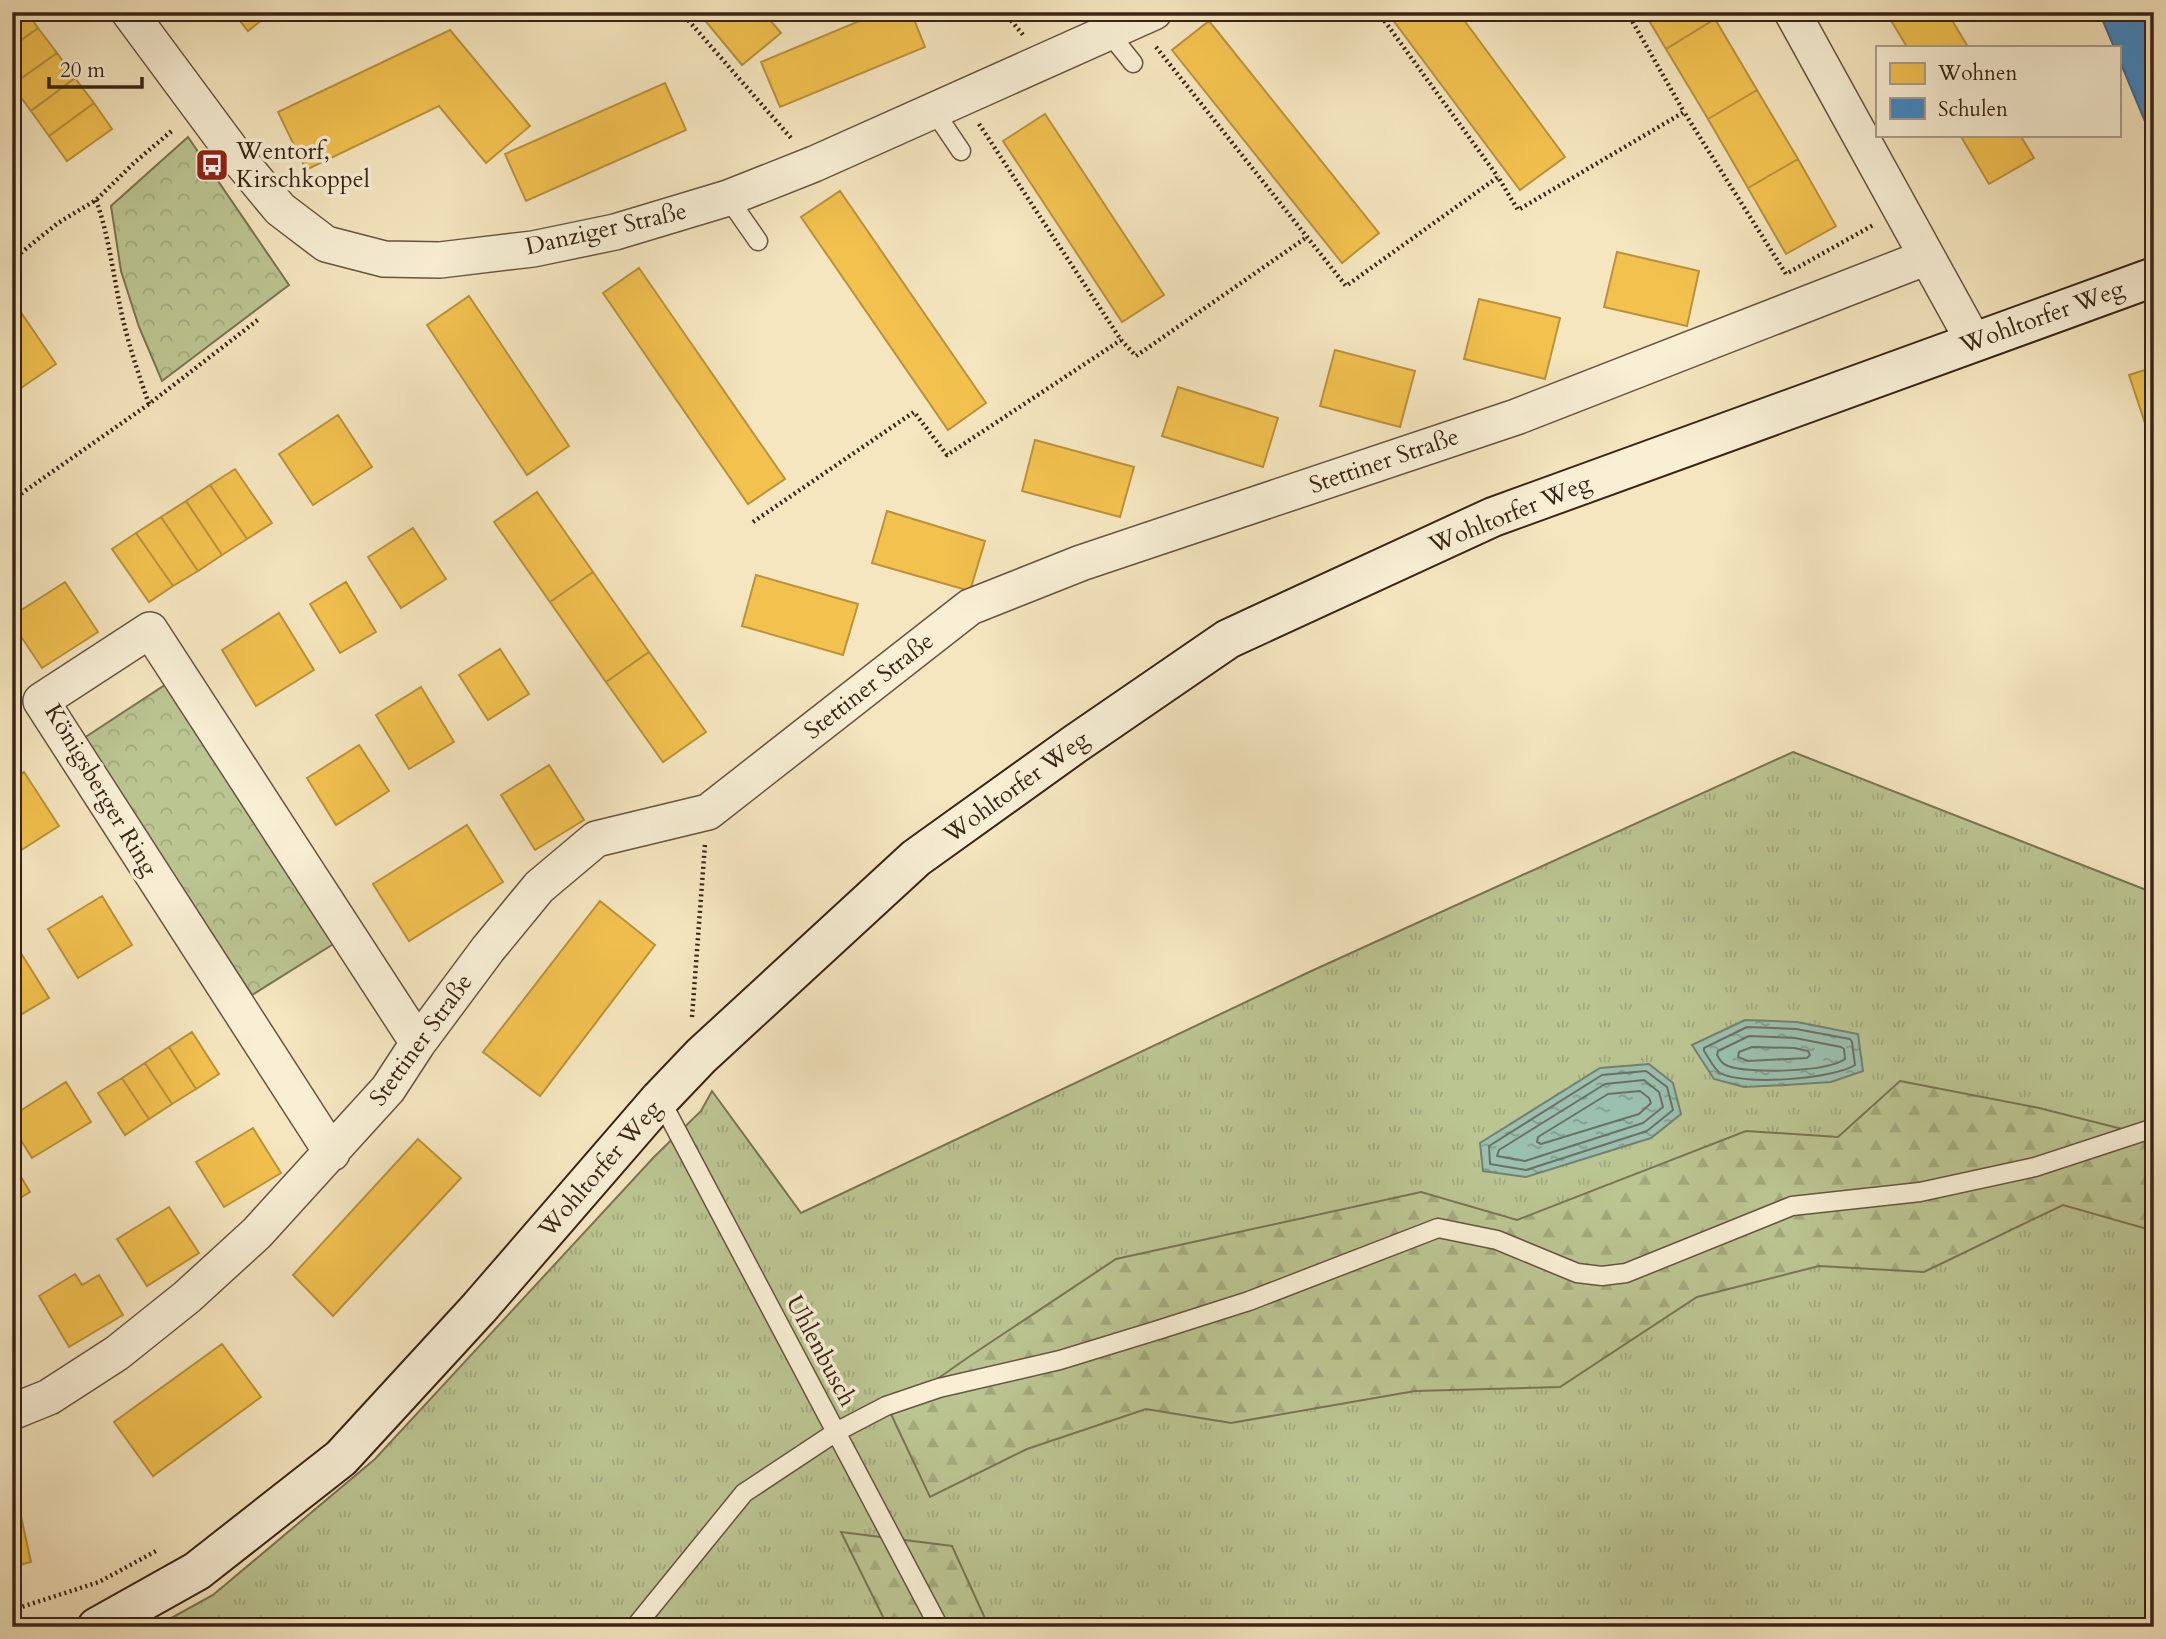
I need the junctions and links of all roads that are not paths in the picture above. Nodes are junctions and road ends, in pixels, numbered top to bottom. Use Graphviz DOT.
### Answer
graph roads {
  1 [pos="129,12"];
  2 [pos="1791,12"];
  3 [pos="1133,22"];
  4 [pos="1133,63"];
  5 [pos="949,105"];
  6 [pos="961,151"];
  7 [pos="728,198"];
  8 [pos="758,241"];
  9 [pos="1927,257"];
  10 [pos="2154,277"];
  11 [pos="1974,342"];
  12 [pos="418,1043"];
  13 [pos="660,1099"];
  14 [pos="2154,1129"];
  15 [pos="332,1153"];
  16 [pos="12,1412"];
  17 [pos="836,1432"];
  18 [pos="97,1627"];
  19 [pos="635,1627"];
  20 [pos="939,1627"];
  1 -- 7 [label="street, Danziger Straße"];
  2 -- 9 [label="street"];
  3 -- 4 [label="lane"];
  3 -- 5 [label="street, Danziger Straße"];
  5 -- 6 [label="lane"];
  5 -- 7 [label="street, Danziger Straße"];
  7 -- 8 [label="lane"];
  9 -- 11 [label="street"];
  9 -- 12 [label="street, Stettiner Straße"];
  10 -- 11 [label="main road, Wohltorfer Weg"];
  11 -- 13 [label="main road, Wohltorfer Weg"];
  12 -- 15 [label="street, Stettiner Straße"];
  12 -- 15 [label="street, Königsberger Ring"];
  13 -- 17 [label="lane, Uhlenbusch"];
  13 -- 18 [label="main road, Wohltorfer Weg"];
  14 -- 17 [label="lane"];
  15 -- 16 [label="street, Stettiner Straße"];
  17 -- 19 [label="lane"];
  17 -- 20 [label="lane, Uhlenbusch"];
}
